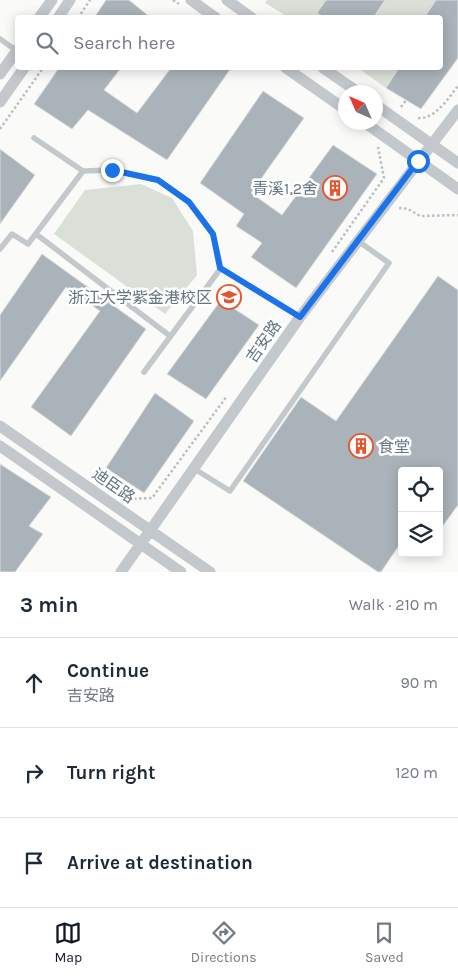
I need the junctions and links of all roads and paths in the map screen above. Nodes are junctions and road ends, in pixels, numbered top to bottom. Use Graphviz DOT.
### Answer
graph roads {
  1 [pos="52,0"];
  2 [pos="70,0"];
  3 [pos="90,0"];
  4 [pos="191,0"];
  5 [pos="228,0"];
  6 [pos="42,15"];
  7 [pos="60,15"];
  8 [pos="80,15"];
  9 [pos="212,15"];
  10 [pos="248,15"];
  11 [pos="0,39"];
  12 [pos="15,49"];
  13 [pos="15,53"];
  14 [pos="23,70"];
  15 [pos="42,70"];
  16 [pos="289,70"];
  17 [pos="326,70"];
  18 [pos="0,74"];
  19 [pos="348,85"];
  20 [pos="458,86"];
  21 [pos="406,100"];
  22 [pos="0,102"];
  23 [pos="338,104"];
  24 [pos="383,110"];
  25 [pos="458,110"];
  26 [pos="399,111"];
  27 [pos="414,117"];
  28 [pos="0,129"];
  29 [pos="375,130"];
  30 [pos="34,138"];
  31 [pos="374,140"];
  32 [pos="432,144"];
  33 [pos="418,161"];
  34 [pos="458,162"];
  35 [pos="84,171"];
  36 [pos="458,189"];
  37 [pos="394,209"];
  38 [pos="458,215"];
  39 [pos="36,234"];
  40 [pos="358,241"];
  41 [pos="0,250"];
  42 [pos="329,256"];
  43 [pos="220,268"];
  44 [pos="300,317"];
  45 [pos="170,336"];
  46 [pos="144,372"];
  47 [pos="228,395"];
  48 [pos="0,426"];
  49 [pos="0,446"];
  50 [pos="194,468"];
  51 [pos="121,494"];
  52 [pos="150,530"];
  53 [pos="141,543"];
  54 [pos="121,572"];
  55 [pos="181,572"];
  56 [pos="210,572"];
  1 -- 6 [label="street"];
  2 -- 7 [label="street"];
  3 -- 8 [label="path"];
  4 -- 9 [label="street"];
  5 -- 10 [label="street"];
  11 -- 12 [label="lane"];
  13 -- 18 [label="street"];
  14 -- 22 [label="street"];
  15 -- 28 [label="path"];
  16 -- 23 [label="street"];
  17 -- 19 [label="street"];
  20 -- 27 [label="path"];
  21 -- 26 [label="path"];
  24 -- 32 [label="street"];
  25 -- 32 [label="street, 吉安路"];
  29 -- 33 [label="street"];
  30 -- 35 [label="lane"];
  31 -- 42 [label="path"];
  32 -- 33 [label="street, 吉安路"];
  32 -- 34 [label="street"];
  33 -- 36 [label="street"];
  33 -- 40 [label="street, 吉安路"];
  35 -- 39 [label="lane"];
  35 -- 43 [label="lane"];
  37 -- 38 [label="path"];
  39 -- 41 [label="lane"];
  39 -- 45 [label="lane"];
  40 -- 44 [label="street, 吉安路"];
  40 -- 50 [label="lane"];
  43 -- 44 [label="lane"];
  43 -- 45 [label="lane"];
  44 -- 50 [label="street, 吉安路"];
  45 -- 46 [label="lane"];
  47 -- 51 [label="path"];
  48 -- 52 [label="street, 迪臣路"];
  49 -- 53 [label="street, 迪臣路"];
  50 -- 52 [label="street, 吉安路"];
  52 -- 53 [label="street, 吉安路"];
  52 -- 56 [label="street, 迪臣路"];
  53 -- 54 [label="street, 吉安路"];
  53 -- 55 [label="street, 迪臣路"];
}
